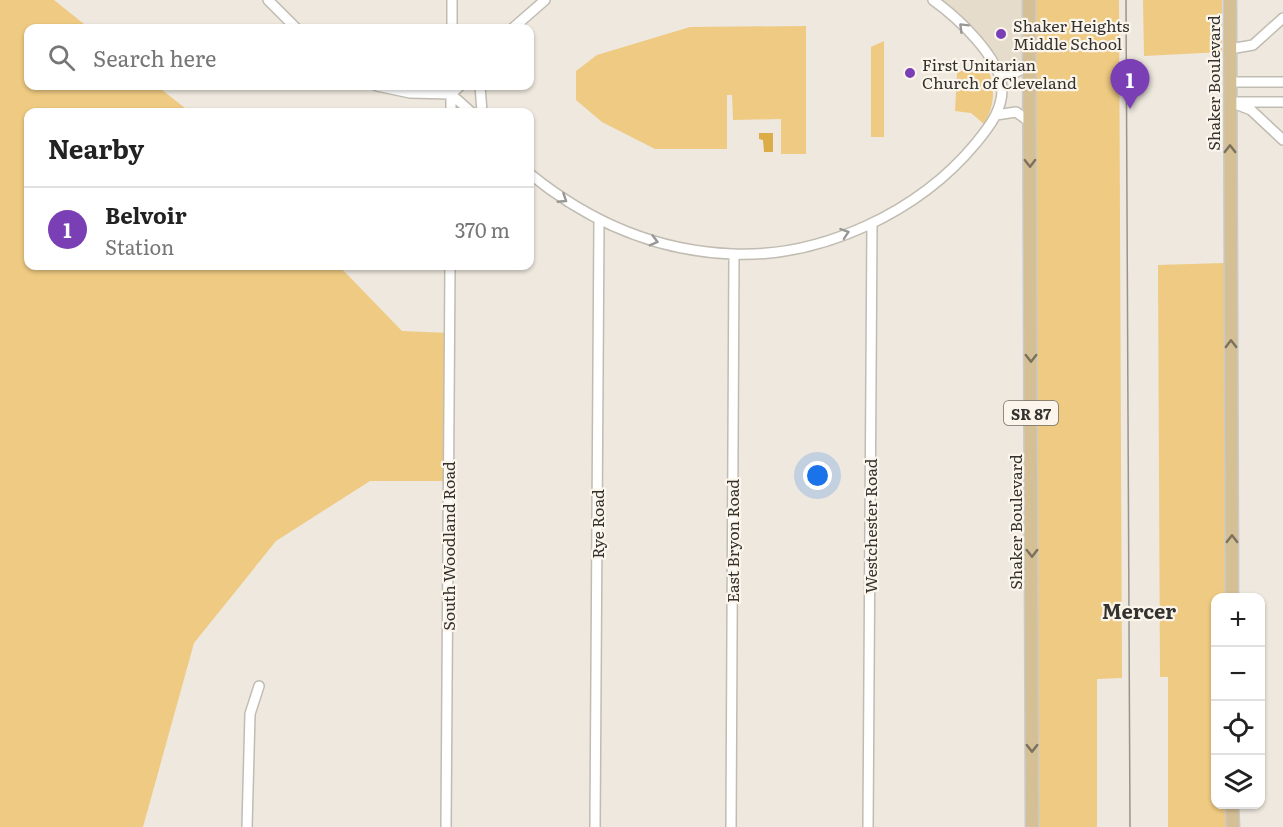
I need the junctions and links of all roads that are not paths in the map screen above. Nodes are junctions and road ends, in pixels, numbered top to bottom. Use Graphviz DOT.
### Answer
graph roads {
  1 [pos="268,0"];
  2 [pos="452,0"];
  3 [pos="545,0"];
  4 [pos="933,0"];
  5 [pos="1029,0"];
  6 [pos="1230,0"];
  7 [pos="1283,18"];
  8 [pos="292,24"];
  9 [pos="452,24"];
  10 [pos="518,24"];
  11 [pos="1230,49"];
  12 [pos="1029,65"];
  13 [pos="998,70"];
  14 [pos="1230,82"];
  15 [pos="1269,82"];
  16 [pos="1283,82"];
  17 [pos="396,90"];
  18 [pos="451,90"];
  19 [pos="480,90"];
  20 [pos="1230,102"];
  21 [pos="1268,102"];
  22 [pos="1283,102"];
  23 [pos="451,108"];
  24 [pos="467,108"];
  25 [pos="482,108"];
  26 [pos="996,115"];
  27 [pos="1030,122"];
  28 [pos="1283,140"];
  29 [pos="534,177"];
  30 [pos="599,221"];
  31 [pos="872,224"];
  32 [pos="734,254"];
  33 [pos="450,270"];
  34 [pos="1232,593"];
  35 [pos="259,686"];
  36 [pos="1232,809"];
  37 [pos="247,827"];
  38 [pos="446,827"];
  39 [pos="595,827"];
  40 [pos="731,827"];
  41 [pos="868,827"];
  42 [pos="1032,827"];
  43 [pos="1233,827"];
  1 -- 8 [label="street"];
  2 -- 9 [label="street"];
  3 -- 10 [label="street"];
  13 -- 4 [label="street, one-way"];
  5 -- 12 [label="main road, Shaker Boulevard / SR 87"];
  6 -- 11 [label="main road, Shaker Boulevard"];
  7 -- 11 [label="street"];
  11 -- 14 [label="main road, Shaker Boulevard"];
  12 -- 13 [label="street"];
  12 -- 27 [label="main road, Shaker Boulevard / SR 87"];
  13 -- 26 [label="street"];
  14 -- 15 [label="street"];
  14 -- 20 [label="main road, Shaker Boulevard"];
  15 -- 16 [label="street"];
  15 -- 21 [label="street"];
  17 -- 18 [label="street"];
  18 -- 23 [label="street"];
  18 -- 24 [label="street"];
  19 -- 25 [label="street"];
  20 -- 21 [label="street"];
  20 -- 28 [label="street"];
  34 -- 20 [label="main road, Shaker Boulevard, one-way"];
  21 -- 22 [label="street"];
  26 -- 27 [label="street"];
  26 -- 31 [label="street"];
  27 -- 42 [label="main road, Shaker Boulevard / SR 87, one-way"];
  29 -- 30 [label="street, one-way"];
  30 -- 32 [label="street, one-way"];
  30 -- 39 [label="street, Rye Road"];
  32 -- 31 [label="street, one-way"];
  31 -- 41 [label="street, Westchester Road"];
  32 -- 40 [label="street, East Bryon Road"];
  33 -- 38 [label="street, South Woodland Road"];
  35 -- 37 [label="street"];
  36 -- 43 [label="main road"];
}
